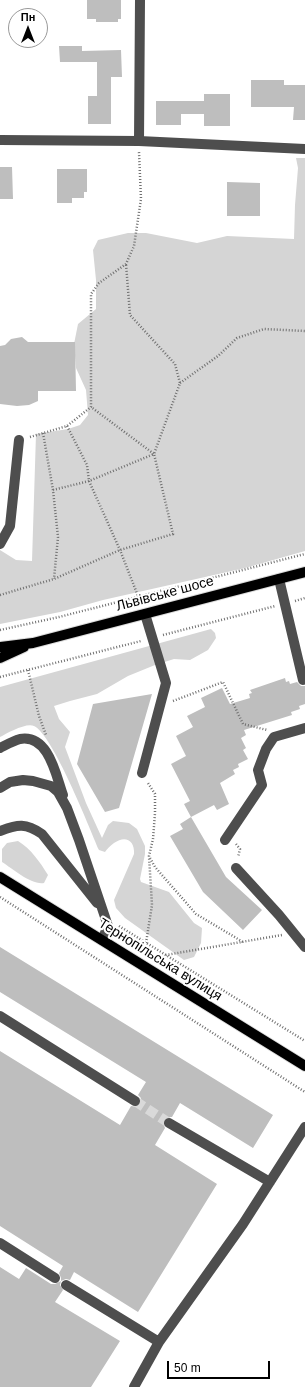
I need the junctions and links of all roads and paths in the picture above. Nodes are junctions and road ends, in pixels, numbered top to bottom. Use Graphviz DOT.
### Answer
graph roads {
  1 [pos="140,0"];
  2 [pos="0,140"];
  3 [pos="139,141"];
  4 [pos="305,149"];
  5 [pos="126,264"];
  6 [pos="305,331"];
  7 [pos="180,383"];
  8 [pos="91,407"];
  9 [pos="67,426"];
  10 [pos="43,433"];
  11 [pos="19,440"];
  12 [pos="154,454"];
  13 [pos="89,481"];
  14 [pos="53,490"];
  15 [pos="0,544"];
  16 [pos="120,550"];
  17 [pos="305,554"];
  18 [pos="305,572"];
  19 [pos="54,579"];
  20 [pos="279,579"];
  21 [pos="0,595"];
  22 [pos="138,596"];
  23 [pos="145,614"];
  24 [pos="0,630"];
  25 [pos="33,643"];
  26 [pos="0,647"];
  27 [pos="0,658"];
  28 [pos="28,670"];
  29 [pos="303,680"];
  30 [pos="160,706"];
  31 [pos="305,728"];
  32 [pos="271,731"];
  33 [pos="48,741"];
  34 [pos="0,748"];
  35 [pos="142,773"];
  36 [pos="0,788"];
  37 [pos="67,808"];
  38 [pos="0,831"];
  39 [pos="225,840"];
  40 [pos="149,856"];
  41 [pos="236,868"];
  42 [pos="0,877"];
  43 [pos="0,897"];
  44 [pos="101,908"];
  45 [pos="116,922"];
  46 [pos="273,937"];
  47 [pos="102,940"];
  48 [pos="243,942"];
  49 [pos="146,943"];
  50 [pos="305,947"];
  51 [pos="166,955"];
  52 [pos="0,1016"];
  53 [pos="305,1041"];
  54 [pos="305,1066"];
  55 [pos="305,1092"];
  56 [pos="135,1101"];
  57 [pos="169,1123"];
  58 [pos="305,1127"];
  59 [pos="270,1182"];
  60 [pos="0,1243"];
  61 [pos="55,1278"];
  62 [pos="66,1285"];
  63 [pos="159,1342"];
  64 [pos="134,1387"];
  1 -- 3 [label="street"];
  2 -- 3 [label="street"];
  3 -- 4 [label="street"];
  3 -- 5 [label="path"];
  5 -- 7 [label="path"];
  5 -- 8 [label="path"];
  6 -- 7 [label="path"];
  7 -- 12 [label="path"];
  8 -- 9 [label="path"];
  8 -- 12 [label="path"];
  9 -- 10 [label="path"];
  9 -- 13 [label="path"];
  10 -- 11 [label="path"];
  10 -- 14 [label="path"];
  11 -- 15 [label="street"];
  12 -- 13 [label="path"];
  12 -- 16 [label="path"];
  13 -- 14 [label="path"];
  13 -- 16 [label="path"];
  14 -- 19 [label="path"];
  16 -- 19 [label="path"];
  16 -- 22 [label="path"];
  17 -- 22 [label="path"];
  18 -- 20 [label="main road, Львівське шосе"];
  19 -- 21 [label="path"];
  20 -- 23 [label="main road, Львівське шосе"];
  20 -- 29 [label="street"];
  22 -- 24 [label="path"];
  23 -- 25 [label="main road, Львівське шосе"];
  23 -- 30 [label="street"];
  25 -- 26 [label="main road, Львівське шосе"];
  25 -- 27 [label="main road, Львівське шосе"];
  28 -- 33 [label="path"];
  30 -- 32 [label="path"];
  30 -- 35 [label="street"];
  31 -- 39 [label="street"];
  34 -- 37 [label="street"];
  35 -- 40 [label="path"];
  36 -- 37 [label="street"];
  37 -- 44 [label="street"];
  38 -- 44 [label="street"];
  40 -- 48 [label="path"];
  40 -- 49 [label="path"];
  41 -- 50 [label="street"];
  42 -- 47 [label="main road, Тернопільська вулиця"];
  43 -- 55 [label="path"];
  44 -- 47 [label="street"];
  45 -- 49 [label="path"];
  46 -- 48 [label="path"];
  47 -- 54 [label="main road, Тернопільська вулиця"];
  48 -- 51 [label="path"];
  49 -- 51 [label="path"];
  51 -- 53 [label="path"];
  52 -- 56 [label="street"];
  57 -- 59 [label="street"];
  58 -- 59 [label="street"];
  59 -- 63 [label="street"];
  60 -- 61 [label="street"];
  62 -- 63 [label="street"];
  63 -- 64 [label="street"];
}
